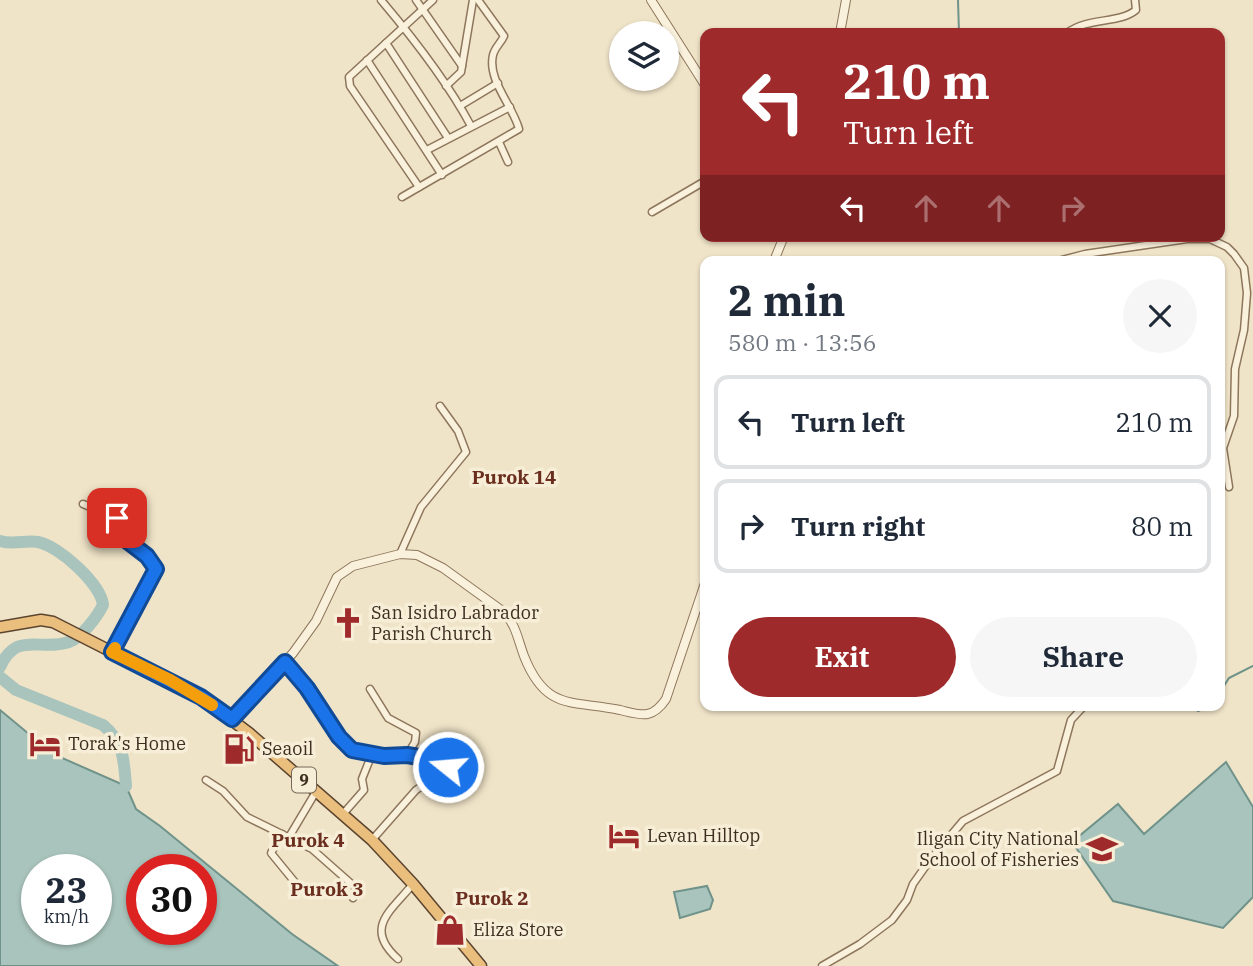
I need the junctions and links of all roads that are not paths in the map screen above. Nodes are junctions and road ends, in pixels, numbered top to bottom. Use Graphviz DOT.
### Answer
graph roads {
  1 [pos="391,0"];
  2 [pos="416,0"];
  3 [pos="433,0"];
  4 [pos="475,0"];
  5 [pos="651,0"];
  6 [pos="846,0"];
  7 [pos="1135,0"];
  8 [pos="383,3"];
  9 [pos="423,9"];
  10 [pos="404,26"];
  11 [pos="841,28"];
  12 [pos="1078,28"];
  13 [pos="386,43"];
  14 [pos="367,60"];
  15 [pos="462,66"];
  16 [pos="700,77"];
  17 [pos="498,82"];
  18 [pos="446,86"];
  19 [pos="460,106"];
  20 [pos="510,107"];
  21 [pos="471,127"];
  22 [pos="448,138"];
  23 [pos="499,142"];
  24 [pos="427,150"];
  25 [pos="508,162"];
  26 [pos="442,175"];
  27 [pos="700,184"];
  28 [pos="419,187"];
  29 [pos="402,197"];
  30 [pos="652,212"];
  31 [pos="1153,242"];
  32 [pos="1216,242"];
  33 [pos="1077,256"];
  34 [pos="440,406"];
  35 [pos="1225,442"];
  36 [pos="1225,461"];
  37 [pos="1229,488"];
  38 [pos="83,504"];
  39 [pos="400,554"];
  40 [pos="700,598"];
  41 [pos="0,627"];
  42 [pos="112,652"];
  43 [pos="285,662"];
  44 [pos="370,689"];
  45 [pos="1079,711"];
  46 [pos="232,719"];
  47 [pos="452,751"];
  48 [pos="372,754"];
  49 [pos="407,755"];
  50 [pos="449,762"];
  51 [pos="206,780"];
  52 [pos="317,790"];
  53 [pos="343,814"];
  54 [pos="286,835"];
  55 [pos="372,840"];
  56 [pos="413,884"];
  57 [pos="298,886"];
  58 [pos="353,898"];
  59 [pos="398,959"];
  60 [pos="481,966"];
  61 [pos="822,966"];
  1 -- 8 [label="street"];
  2 -- 9 [label="street"];
  3 -- 9 [label="street"];
  4 -- 15 [label="street"];
  4 -- 17 [label="street"];
  5 -- 16 [label="street"];
  6 -- 11 [label="street"];
  7 -- 12 [label="street"];
  8 -- 10 [label="street"];
  9 -- 10 [label="street"];
  9 -- 15 [label="street"];
  10 -- 13 [label="street"];
  10 -- 18 [label="street"];
  13 -- 14 [label="street"];
  13 -- 22 [label="street"];
  14 -- 24 [label="street"];
  14 -- 28 [label="street"];
  15 -- 18 [label="street"];
  17 -- 19 [label="street"];
  17 -- 20 [label="street"];
  18 -- 19 [label="street"];
  19 -- 21 [label="street"];
  20 -- 21 [label="street"];
  20 -- 23 [label="street"];
  21 -- 22 [label="street"];
  22 -- 24 [label="street"];
  23 -- 25 [label="street"];
  23 -- 26 [label="street"];
  24 -- 26 [label="street"];
  26 -- 28 [label="street"];
  27 -- 30 [label="street"];
  28 -- 29 [label="street"];
  31 -- 33 [label="street"];
  32 -- 35 [label="street"];
  34 -- 39 [label="street"];
  36 -- 37 [label="street"];
  38 -- 42 [label="street"];
  39 -- 40 [label="street"];
  39 -- 43 [label="street"];
  41 -- 42 [label="highway, 9"];
  42 -- 46 [label="highway, 9"];
  43 -- 46 [label="street"];
  43 -- 48 [label="street"];
  44 -- 49 [label="street"];
  45 -- 61 [label="street"];
  46 -- 52 [label="highway, 9"];
  47 -- 50 [label="street"];
  48 -- 49 [label="street"];
  48 -- 53 [label="street"];
  49 -- 50 [label="street"];
  50 -- 55 [label="street"];
  51 -- 54 [label="street"];
  52 -- 53 [label="highway, 9"];
  52 -- 54 [label="street"];
  53 -- 55 [label="highway, 9"];
  54 -- 57 [label="street"];
  54 -- 58 [label="street"];
  55 -- 56 [label="highway, 9"];
  56 -- 59 [label="street"];
  56 -- 60 [label="highway, 9"];
}
